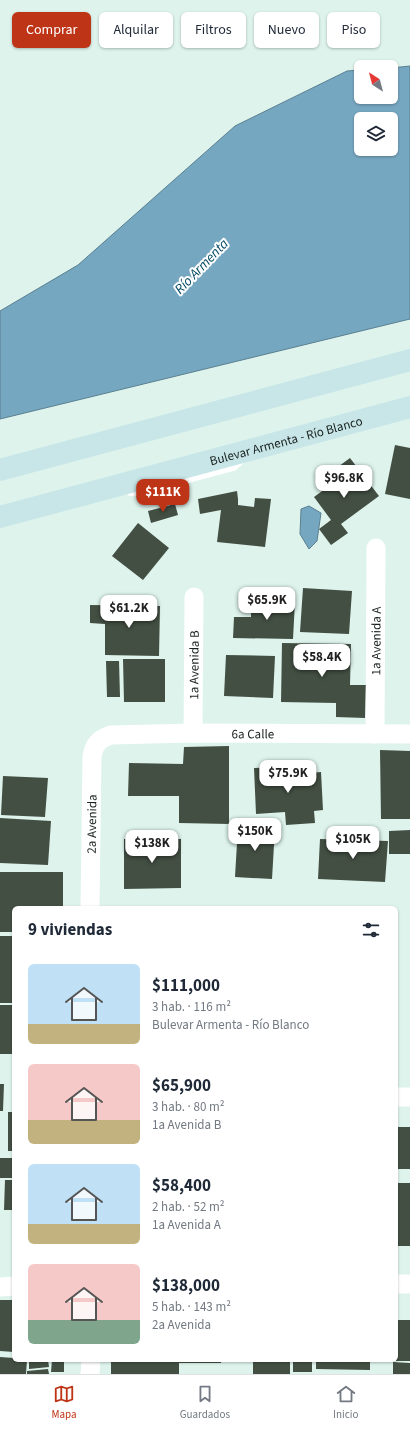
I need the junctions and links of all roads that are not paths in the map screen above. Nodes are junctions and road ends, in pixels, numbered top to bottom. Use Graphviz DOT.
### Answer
graph roads {
  1 [pos="410,360"];
  2 [pos="410,407"];
  3 [pos="0,470"];
  4 [pos="0,517"];
  5 [pos="376,548"];
  6 [pos="194,597"];
  7 [pos="193,733"];
  8 [pos="375,734"];
  9 [pos="410,734"];
  10 [pos="98,742"];
  11 [pos="90,906"];
  12 [pos="398,1097"];
  13 [pos="410,1097"];
  14 [pos="398,1284"];
  15 [pos="410,1284"];
  16 [pos="12,1286"];
  17 [pos="0,1287"];
  18 [pos="90,1362"];
  19 [pos="90,1374"];
  1 -- 3 [label="main road"];
  2 -- 4 [label="main road, Bulevar Armenta - Río Blanco"];
  5 -- 8 [label="street, 1a Avenida A"];
  6 -- 7 [label="street, 1a Avenida B"];
  7 -- 8 [label="street, 6a Calle"];
  7 -- 10 [label="street, 6a Calle"];
  8 -- 9 [label="street, 6a Calle"];
  10 -- 11 [label="street, 2a Avenida"];
  12 -- 13 [label="street"];
  14 -- 15 [label="street"];
  16 -- 17 [label="street"];
  18 -- 19 [label="street"];
}
